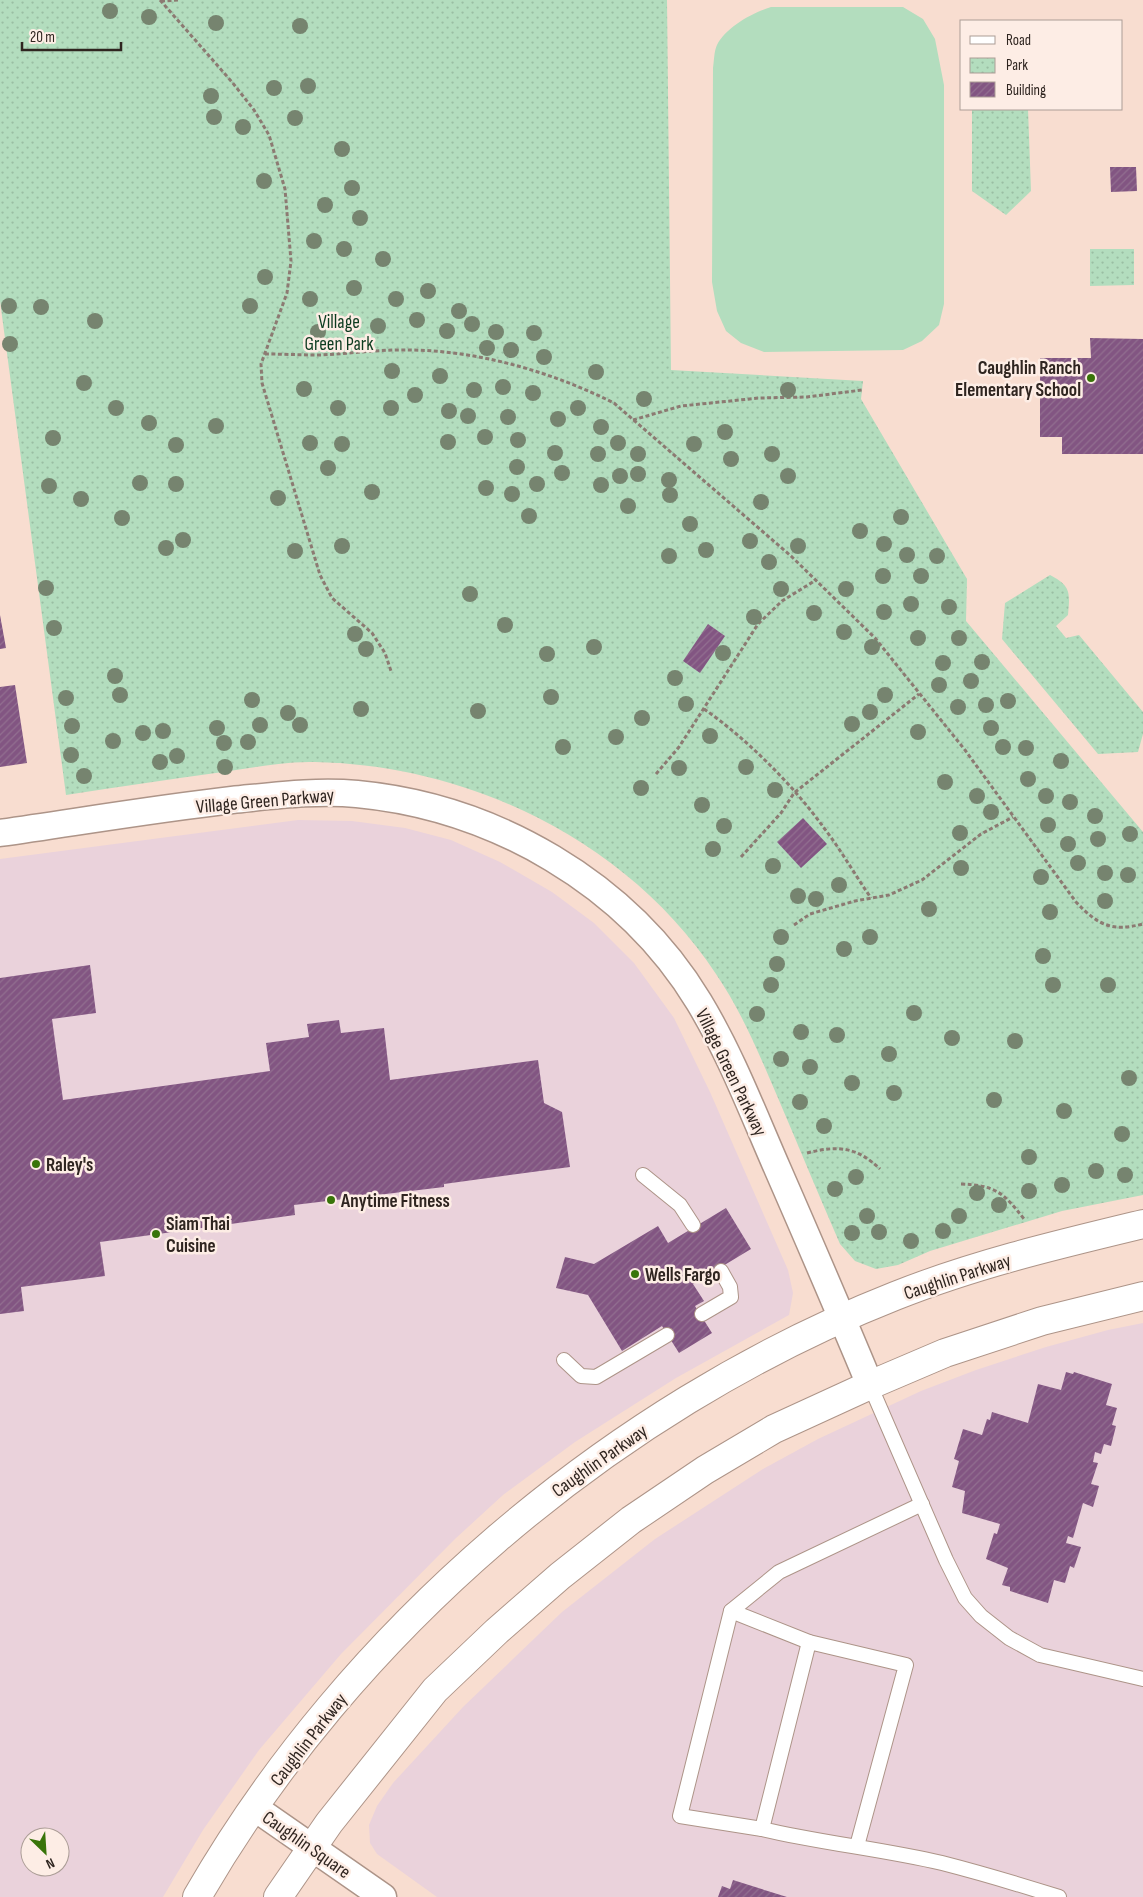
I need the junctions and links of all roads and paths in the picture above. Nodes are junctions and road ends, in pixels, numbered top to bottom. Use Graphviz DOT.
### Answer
graph roads {
  1 [pos="180,0"];
  2 [pos="160,1"];
  3 [pos="265,354"];
  4 [pos="862,390"];
  5 [pos="633,420"];
  6 [pos="816,580"];
  7 [pos="391,671"];
  8 [pos="919,694"];
  9 [pos="703,709"];
  10 [pos="656,774"];
  11 [pos="794,793"];
  12 [pos="1013,817"];
  13 [pos="0,833"];
  14 [pos="741,857"];
  15 [pos="871,898"];
  16 [pos="794,924"];
  17 [pos="1143,924"];
  18 [pos="807,1153"];
  19 [pos="880,1169"];
  20 [pos="643,1176"];
  21 [pos="961,1184"];
  22 [pos="1024,1219"];
  23 [pos="1143,1224"];
  24 [pos="693,1225"];
  25 [pos="721,1271"];
  26 [pos="1143,1296"];
  27 [pos="702,1314"];
  28 [pos="842,1319"];
  29 [pos="667,1336"];
  30 [pos="564,1360"];
  31 [pos="870,1385"];
  32 [pos="922,1504"];
  33 [pos="731,1611"];
  34 [pos="809,1642"];
  35 [pos="1143,1679"];
  36 [pos="255,1808"];
  37 [pos="762,1829"];
  38 [pos="857,1846"];
  39 [pos="312,1847"];
  40 [pos="198,1897"];
  41 [pos="278,1897"];
  42 [pos="383,1897"];
  43 [pos="1060,1897"];
  1 -- 2 [label="path"];
  2 -- 3 [label="path"];
  3 -- 5 [label="path"];
  3 -- 7 [label="path"];
  4 -- 5 [label="path"];
  5 -- 6 [label="path"];
  6 -- 8 [label="path"];
  6 -- 9 [label="path"];
  8 -- 11 [label="path"];
  8 -- 12 [label="path"];
  9 -- 10 [label="path"];
  9 -- 11 [label="path"];
  11 -- 14 [label="path"];
  11 -- 15 [label="path"];
  12 -- 15 [label="path"];
  12 -- 17 [label="path"];
  13 -- 28 [label="street, Village Green Parkway"];
  15 -- 16 [label="path"];
  18 -- 19 [label="path"];
  20 -- 24 [label="lane"];
  21 -- 22 [label="path"];
  23 -- 28 [label="street, Caughlin Parkway"];
  25 -- 27 [label="lane"];
  26 -- 31 [label="street"];
  28 -- 31 [label="street, Village Green Parkway"];
  28 -- 36 [label="street, Caughlin Parkway"];
  29 -- 30 [label="lane"];
  31 -- 32 [label="lane"];
  31 -- 39 [label="street"];
  32 -- 33 [label="lane"];
  32 -- 35 [label="lane"];
  33 -- 34 [label="lane"];
  33 -- 37 [label="lane"];
  34 -- 37 [label="lane"];
  34 -- 38 [label="lane"];
  36 -- 39 [label="street, Caughlin Square"];
  36 -- 40 [label="street, Caughlin Parkway"];
  37 -- 38 [label="lane"];
  38 -- 43 [label="lane"];
  39 -- 41 [label="street"];
  39 -- 42 [label="street, Caughlin Square"];
}
